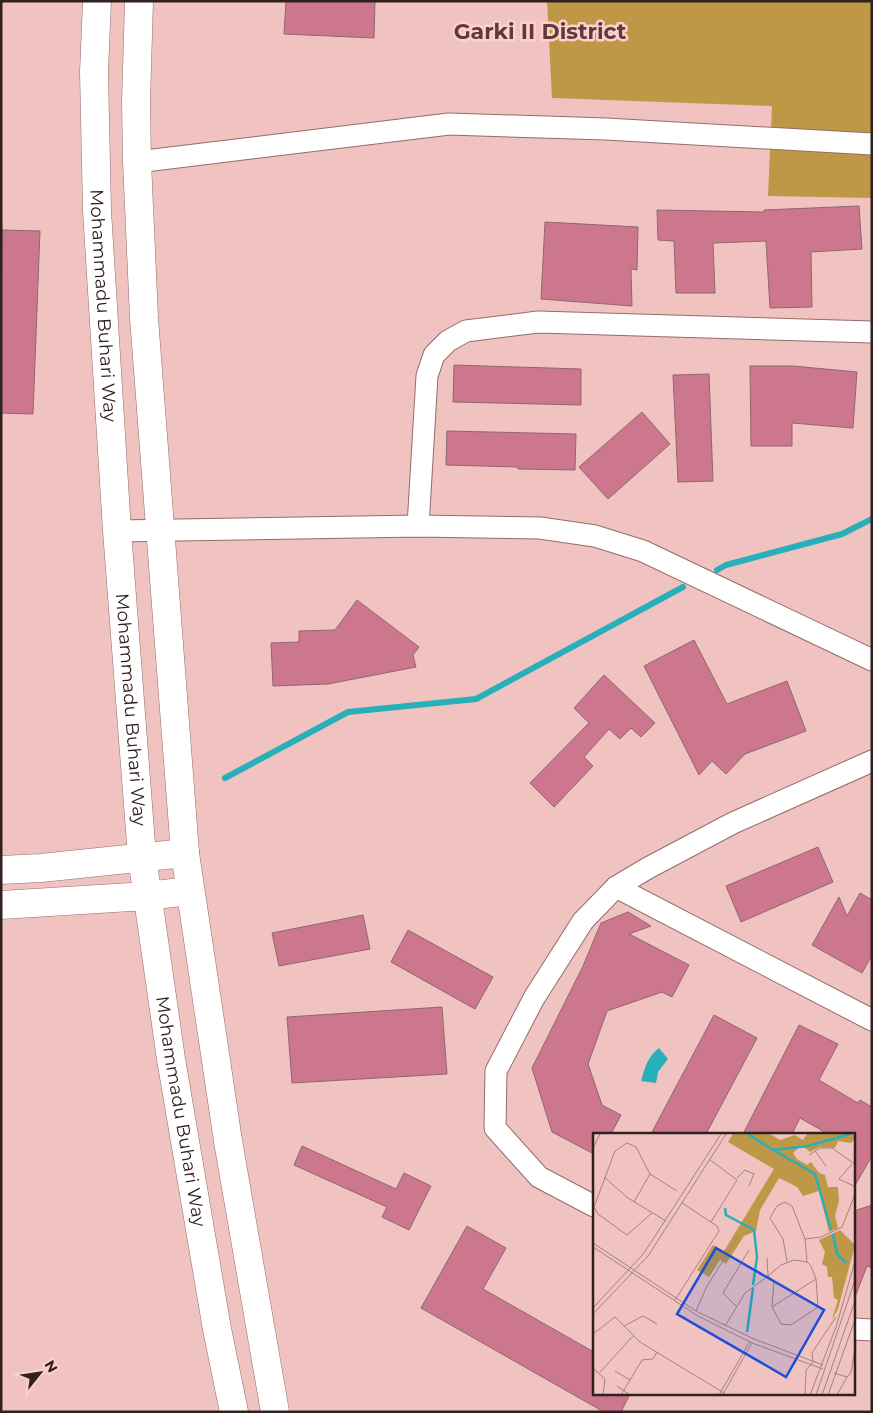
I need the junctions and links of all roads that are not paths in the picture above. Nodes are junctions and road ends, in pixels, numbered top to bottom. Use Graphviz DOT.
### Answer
graph roads {
  1 [pos="97,1"];
  2 [pos="139,1"];
  3 [pos="872,144"];
  4 [pos="137,162"];
  5 [pos="872,332"];
  6 [pos="418,526"];
  7 [pos="117,530"];
  8 [pos="159,530"];
  9 [pos="872,660"];
  10 [pos="872,761"];
  11 [pos="185,853"];
  12 [pos="142,857"];
  13 [pos="1,870"];
  14 [pos="616,887"];
  15 [pos="190,891"];
  16 [pos="147,896"];
  17 [pos="1,906"];
  18 [pos="872,1020"];
  19 [pos="593,1205"];
  20 [pos="856,1329"];
  21 [pos="872,1330"];
  22 [pos="234,1412"];
  23 [pos="275,1412"];
  1 -- 7 [label="main road, Mohammadu Buhari Way"];
  2 -- 4 [label="main road"];
  3 -- 4 [label="street"];
  4 -- 8 [label="main road"];
  5 -- 6 [label="street"];
  6 -- 8 [label="street"];
  6 -- 9 [label="street"];
  7 -- 8 [label="street"];
  7 -- 12 [label="main road, Mohammadu Buhari Way"];
  8 -- 11 [label="main road"];
  10 -- 14 [label="street"];
  11 -- 12 [label="main road"];
  11 -- 15 [label="main road"];
  12 -- 13 [label="main road"];
  12 -- 16 [label="main road, Mohammadu Buhari Way"];
  14 -- 18 [label="street"];
  14 -- 19 [label="street"];
  15 -- 16 [label="main road"];
  15 -- 23 [label="main road"];
  16 -- 17 [label="main road"];
  16 -- 22 [label="main road, Mohammadu Buhari Way"];
  20 -- 21 [label="street"];
}
